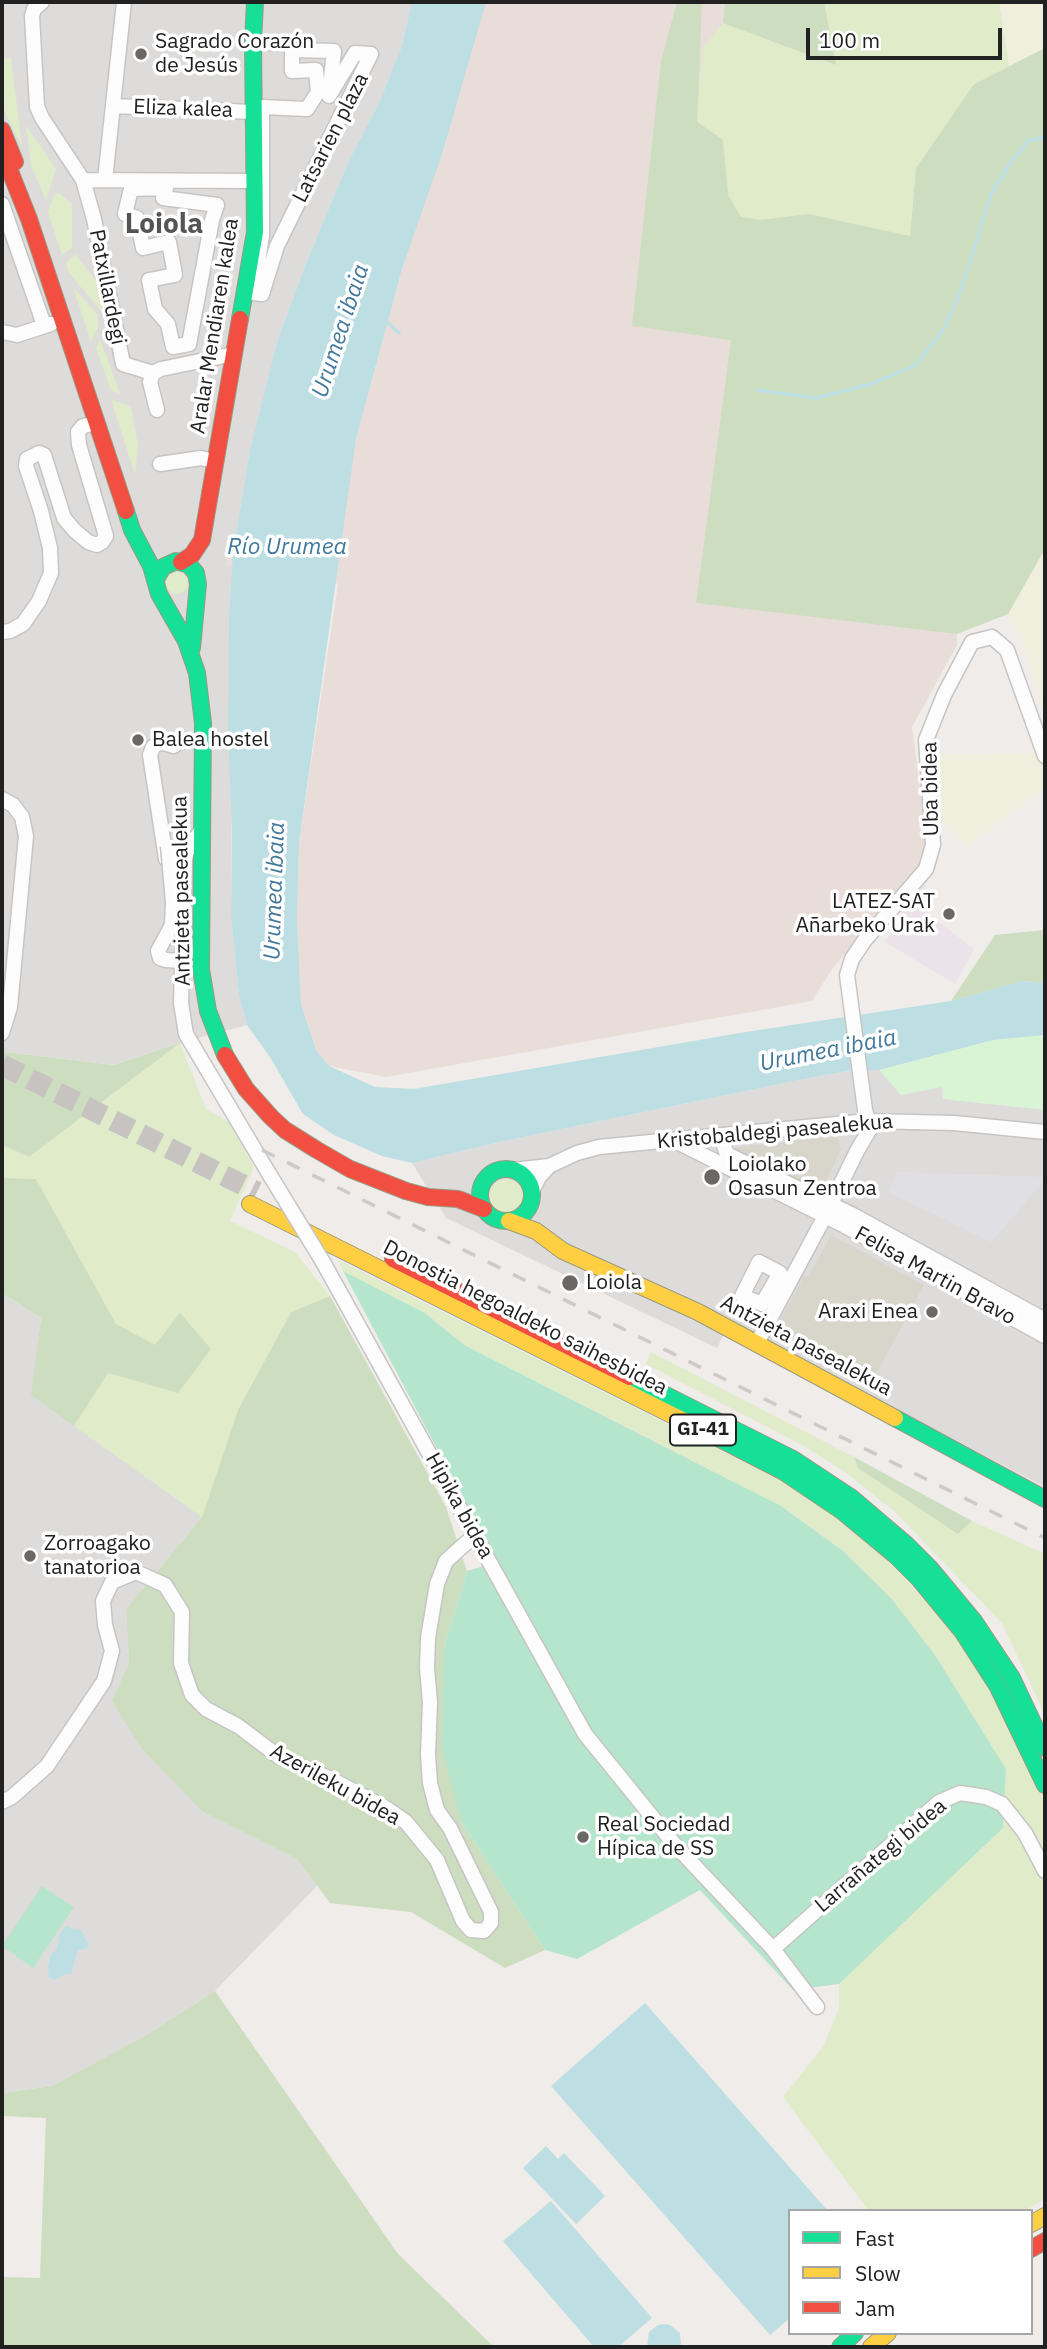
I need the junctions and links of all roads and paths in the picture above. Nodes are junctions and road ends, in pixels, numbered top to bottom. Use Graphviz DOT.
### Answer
graph roads {
  1 [pos="42,2"];
  2 [pos="124,2"];
  3 [pos="255,2"];
  4 [pos="253,42"];
  5 [pos="356,49"];
  6 [pos="113,106"];
  7 [pos="260,109"];
  8 [pos="2,130"];
  9 [pos="2,151"];
  10 [pos="83,180"];
  11 [pos="105,180"];
  12 [pos="254,181"];
  13 [pos="2,204"];
  14 [pos="137,218"];
  15 [pos="62,320"];
  16 [pos="44,326"];
  17 [pos="2,332"];
  18 [pos="234,354"];
  19 [pos="153,373"];
  20 [pos="157,410"];
  21 [pos="97,423"];
  22 [pos="215,461"];
  23 [pos="160,464"];
  24 [pos="176,562"];
  25 [pos="156,579"];
  26 [pos="197,589"];
  27 [pos="162,598"];
  28 [pos="2,632"];
  29 [pos="192,656"];
  30 [pos="174,746"];
  31 [pos="160,756"];
  32 [pos="1045,756"];
  33 [pos="2,799"];
  34 [pos="201,831"];
  35 [pos="173,914"];
  36 [pos="158,951"];
  37 [pos="181,961"];
  38 [pos="2,1033"];
  39 [pos="868,1121"];
  40 [pos="836,1123"];
  41 [pos="1045,1132"];
  42 [pos="720,1135"];
  43 [pos="672,1139"];
  44 [pos="856,1151"];
  45 [pos="549,1166"];
  46 [pos="513,1170"];
  47 [pos="483,1183"];
  48 [pos="532,1196"];
  49 [pos="449,1197"];
  50 [pos="484,1209"];
  51 [pos="828,1211"];
  52 [pos="509,1222"];
  53 [pos="544,1236"];
  54 [pos="1045,1320"];
  55 [pos="1045,1336"];
  56 [pos="757,1343"];
  57 [pos="1045,1499"];
  58 [pos="475,1535"];
  59 [pos="1045,1748"];
  60 [pos="1045,1785"];
  61 [pos="2,1802"];
  62 [pos="1045,1871"];
  63 [pos="774,1949"];
  64 [pos="817,2007"];
  65 [pos="853,2335"];
  66 [pos="886,2335"];
  67 [pos="840,2347"];
  68 [pos="871,2347"];
  1 -- 10 [label="street"];
  2 -- 6 [label="street"];
  3 -- 4 [label="main road, Aralar Mendiaren kalea"];
  4 -- 5 [label="street"];
  4 -- 7 [label="main road, Aralar Mendiaren kalea"];
  6 -- 7 [label="street, Eliza kalea"];
  6 -- 11 [label="street"];
  7 -- 7 [label="street, Latsarien plaza"];
  7 -- 12 [label="main road, Aralar Mendiaren kalea"];
  8 -- 24 [label="main road"];
  9 -- 15 [label="main road"];
  10 -- 11 [label="street"];
  10 -- 19 [label="street, Patxillardegi"];
  11 -- 12 [label="street"];
  12 -- 18 [label="main road, Aralar Mendiaren kalea"];
  13 -- 16 [label="street"];
  14 -- 14 [label="street"];
  15 -- 16 [label="street"];
  15 -- 21 [label="main road"];
  16 -- 17 [label="street"];
  18 -- 19 [label="street"];
  18 -- 22 [label="main road, Aralar Mendiaren kalea"];
  19 -- 20 [label="street"];
  21 -- 25 [label="main road"];
  21 -- 28 [label="street"];
  22 -- 23 [label="street"];
  22 -- 24 [label="main road, Aralar Mendiaren kalea"];
  24 -- 25 [label="main road"];
  24 -- 26 [label="main road"];
  25 -- 27 [label="main road"];
  26 -- 27 [label="main road"];
  26 -- 29 [label="main road"];
  27 -- 29 [label="main road"];
  29 -- 34 [label="main road, Antzieta pasealekua"];
  30 -- 35 [label="street"];
  31 -- 35 [label="street, bridge"];
  32 -- 39 [label="street, Uba bidea"];
  33 -- 38 [label="street"];
  34 -- 37 [label="street, Hipika bidea"];
  34 -- 49 [label="main road, Antzieta pasealekua"];
  35 -- 36 [label="street"];
  35 -- 36 [label="street"];
  36 -- 37 [label="street"];
  37 -- 58 [label="street, Hipika bidea, bridge"];
  39 -- 40 [label="street, Kristobaldegi pasealekua"];
  39 -- 41 [label="street, Kristobaldegi pasealekua"];
  39 -- 44 [label="street"];
  40 -- 42 [label="street, Kristobaldegi pasealekua"];
  40 -- 44 [label="street"];
  42 -- 43 [label="street, Kristobaldegi pasealekua"];
  42 -- 51 [label="street"];
  43 -- 45 [label="street, Kristobaldegi pasealekua"];
  43 -- 51 [label="street"];
  44 -- 51 [label="street"];
  45 -- 46 [label="street, Kristobaldegi pasealekua"];
  45 -- 48 [label="street"];
  46 -- 47 [label="main road"];
  46 -- 48 [label="main road"];
  47 -- 49 [label="main road, Antzieta pasealekua"];
  47 -- 50 [label="main road"];
  48 -- 52 [label="main road"];
  48 -- 53 [label="main road"];
  49 -- 50 [label="main road, Antzieta pasealekua"];
  50 -- 52 [label="main road"];
  51 -- 54 [label="street"];
  51 -- 55 [label="street, Felisa Martin Bravo"];
  51 -- 56 [label="street"];
  52 -- 53 [label="main road, Antzieta pasealekua"];
  53 -- 56 [label="main road, Antzieta pasealekua"];
  56 -- 57 [label="main road, Antzieta pasealekua"];
  58 -- 61 [label="street, Azerileku bidea"];
  58 -- 63 [label="street, Hipika bidea"];
  59 -- 60 [label="main road, Donostia hegoaldeko saihesbidea / GI-41"];
  62 -- 63 [label="street, Larrañategi bidea"];
  63 -- 64 [label="street, Hipika bidea"];
  65 -- 67 [label="main road"];
  66 -- 68 [label="main road"];
}
